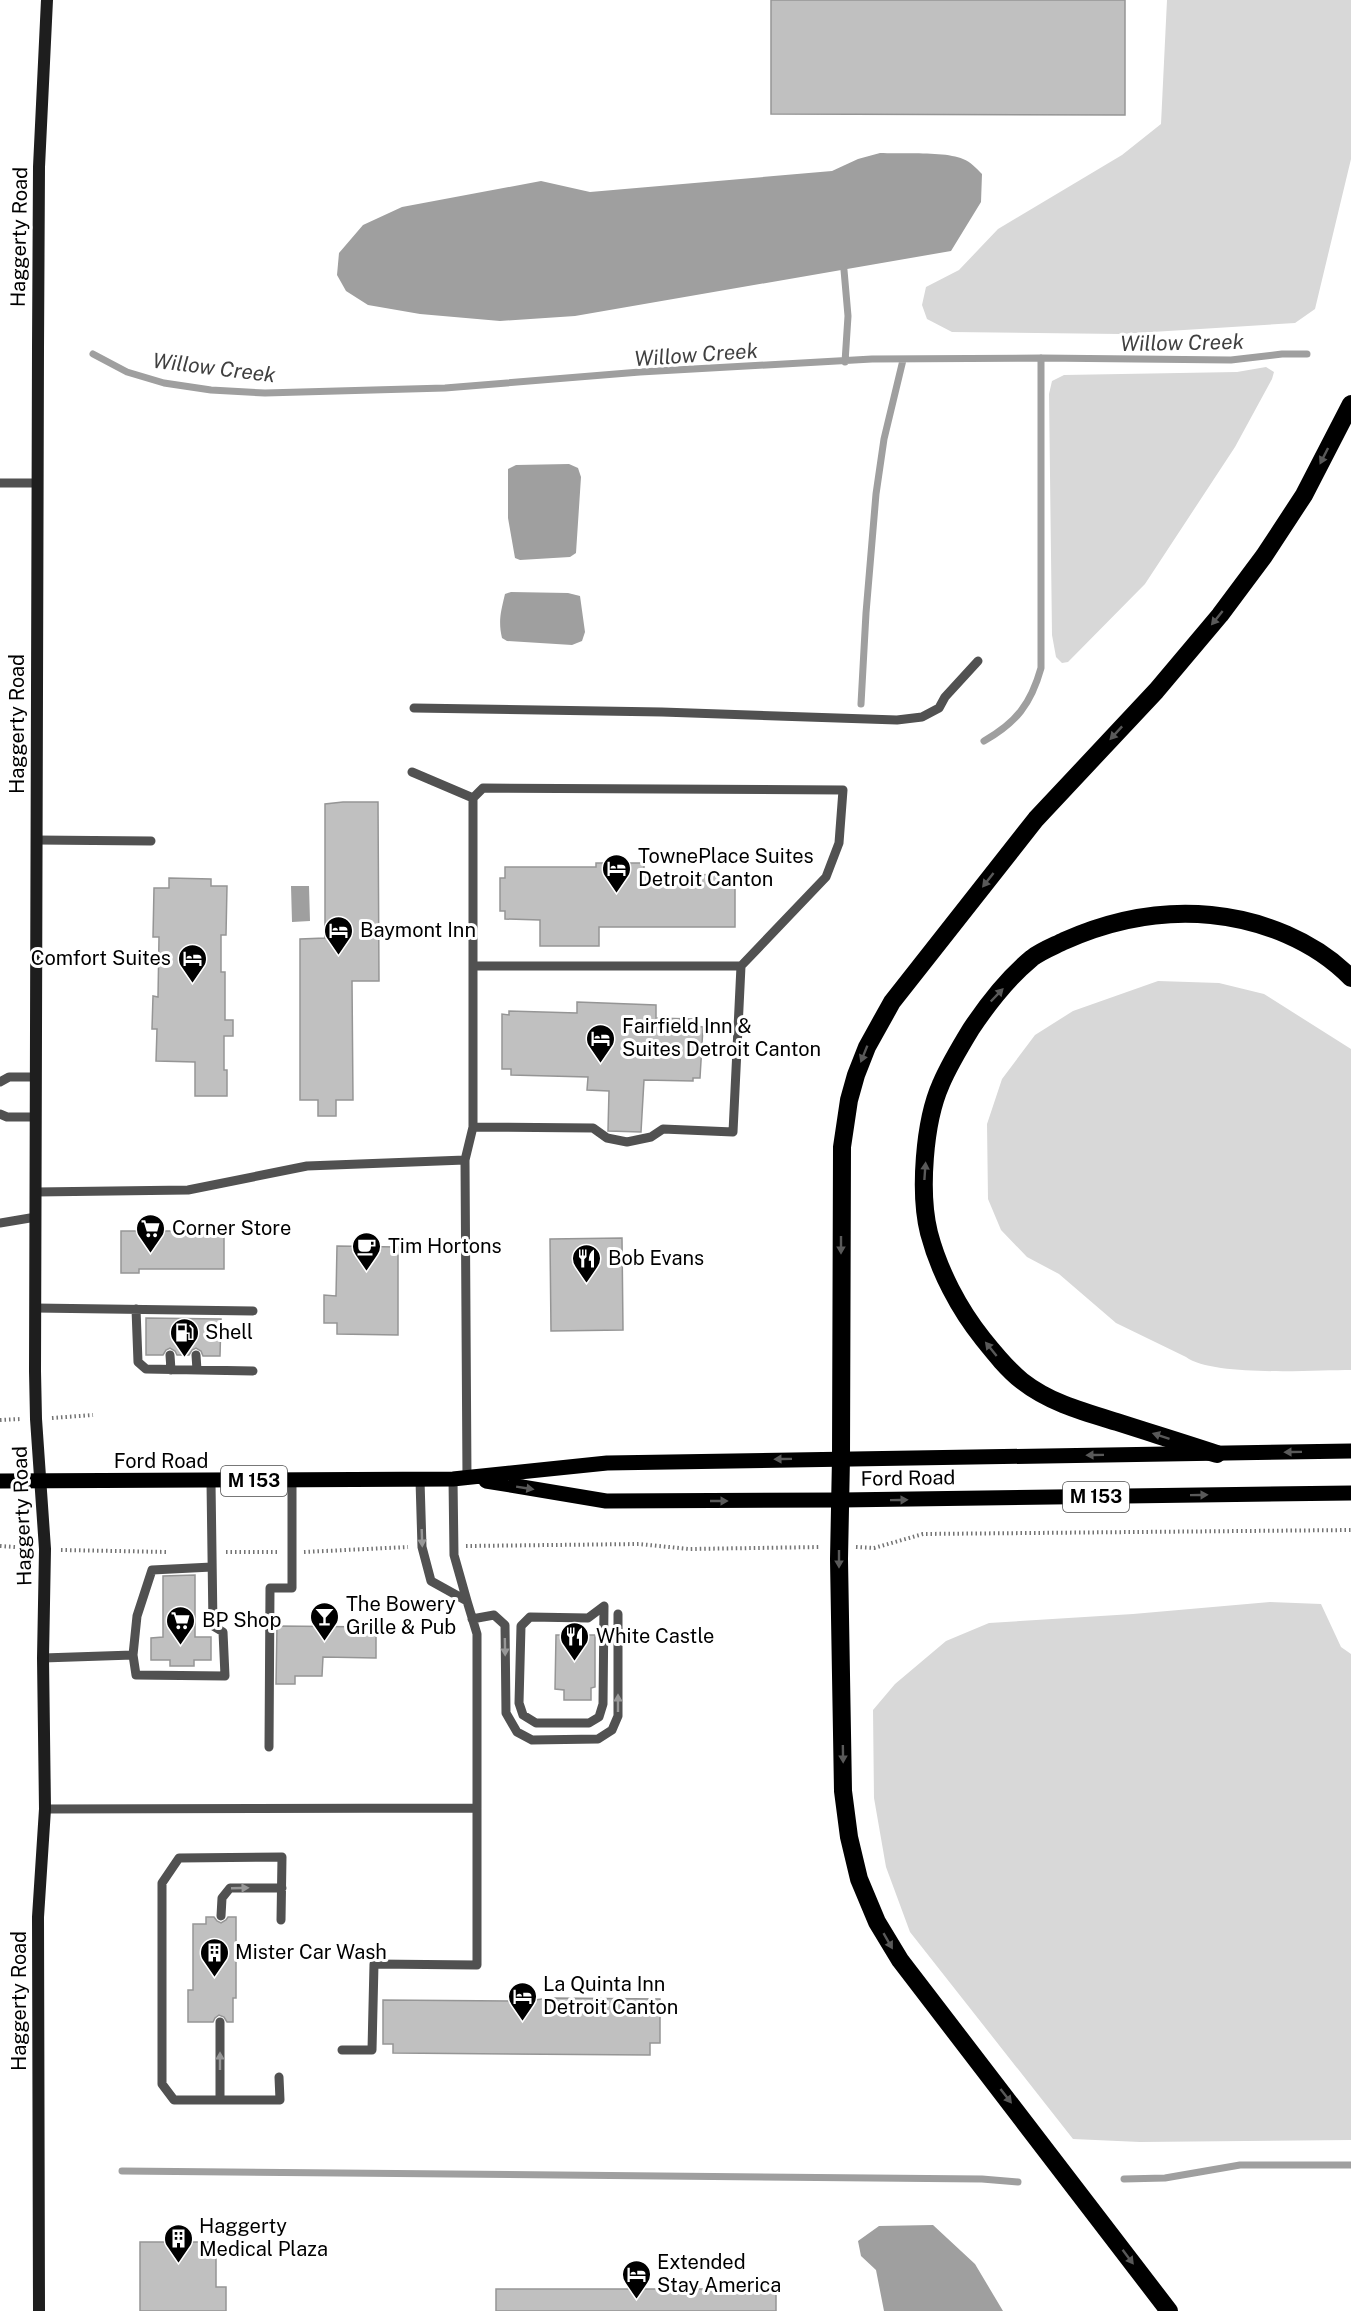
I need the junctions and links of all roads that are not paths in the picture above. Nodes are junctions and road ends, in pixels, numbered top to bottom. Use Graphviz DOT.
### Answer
graph roads {
  1 [pos="47,0"];
  2 [pos="1351,404"];
  3 [pos="0,483"];
  4 [pos="37,483"];
  5 [pos="978,661"];
  6 [pos="414,708"];
  7 [pos="412,772"];
  8 [pos="473,798"];
  9 [pos="36,840"];
  10 [pos="151,841"];
  11 [pos="473,966"];
  12 [pos="741,966"];
  13 [pos="1351,978"];
  14 [pos="36,1077"];
  15 [pos="0,1082"];
  16 [pos="0,1114"];
  17 [pos="36,1117"];
  18 [pos="473,1127"];
  19 [pos="465,1160"];
  20 [pos="36,1192"];
  21 [pos="36,1217"];
  22 [pos="0,1223"];
  23 [pos="35,1308"];
  24 [pos="136,1309"];
  25 [pos="253,1311"];
  26 [pos="170,1355"];
  27 [pos="196,1355"];
  28 [pos="171,1370"];
  29 [pos="197,1370"];
  30 [pos="253,1371"];
  31 [pos="1351,1451"];
  32 [pos="1217,1454"];
  33 [pos="841,1458"];
  34 [pos="460,1479"];
  35 [pos="420,1480"];
  36 [pos="0,1481"];
  37 [pos="42,1481"];
  38 [pos="292,1481"];
  39 [pos="211,1482"];
  40 [pos="1351,1493"];
  41 [pos="841,1500"];
  42 [pos="212,1567"];
  43 [pos="467,1601"];
  44 [pos="604,1606"];
  45 [pos="618,1614"];
  46 [pos="472,1619"];
  47 [pos="133,1655"];
  48 [pos="43,1658"];
  49 [pos="269,1746"];
  50 [pos="477,1808"];
  51 [pos="45,1809"];
  52 [pos="282,1888"];
  53 [pos="221,1916"];
  54 [pos="281,1920"];
  55 [pos="220,2022"];
  56 [pos="342,2050"];
  57 [pos="279,2077"];
  58 [pos="220,2100"];
  59 [pos="39,2311"];
  60 [pos="1168,2311"];
  1 -- 4 [label="main road, Haggerty Road"];
  2 -- 33 [label="highway, one-way"];
  3 -- 4 [label="lane"];
  4 -- 9 [label="main road, Haggerty Road"];
  5 -- 6 [label="lane"];
  7 -- 8 [label="lane"];
  8 -- 11 [label="lane"];
  8 -- 12 [label="lane"];
  9 -- 10 [label="lane"];
  9 -- 14 [label="main road, Haggerty Road"];
  11 -- 12 [label="lane"];
  11 -- 18 [label="lane"];
  12 -- 18 [label="lane"];
  32 -- 13 [label="highway, one-way"];
  14 -- 15 [label="lane"];
  14 -- 17 [label="main road, Haggerty Road"];
  16 -- 17 [label="lane"];
  17 -- 20 [label="main road, Haggerty Road"];
  18 -- 19 [label="lane"];
  19 -- 20 [label="lane"];
  19 -- 34 [label="lane"];
  20 -- 21 [label="main road, Haggerty Road"];
  21 -- 22 [label="lane"];
  21 -- 23 [label="main road, Haggerty Road"];
  23 -- 24 [label="lane"];
  23 -- 37 [label="main road, Haggerty Road"];
  24 -- 25 [label="lane"];
  24 -- 28 [label="lane"];
  26 -- 28 [label="lane"];
  27 -- 29 [label="lane"];
  28 -- 29 [label="lane"];
  29 -- 30 [label="lane"];
  31 -- 32 [label="main road, Ford Road / M 153, one-way"];
  32 -- 33 [label="main road, Ford Road / M 153, one-way"];
  33 -- 34 [label="main road, Ford Road / M 153, one-way"];
  33 -- 41 [label="highway"];
  34 -- 35 [label="main road, Ford Road / M 153"];
  34 -- 41 [label="main road, Ford Road / M 153, one-way"];
  34 -- 43 [label="lane"];
  35 -- 38 [label="main road, Ford Road / M 153"];
  35 -- 43 [label="lane, one-way"];
  36 -- 37 [label="main road, Ford Road / M 153"];
  37 -- 39 [label="main road, Ford Road / M 153"];
  37 -- 48 [label="main road, Haggerty Road"];
  38 -- 39 [label="main road, Ford Road / M 153"];
  38 -- 49 [label="lane"];
  39 -- 42 [label="lane"];
  41 -- 40 [label="main road, Ford Road / M 153, one-way"];
  41 -- 60 [label="highway, one-way"];
  42 -- 47 [label="lane"];
  42 -- 47 [label="lane"];
  43 -- 46 [label="lane"];
  44 -- 44 [label="lane"];
  46 -- 45 [label="lane, one-way"];
  46 -- 50 [label="lane"];
  47 -- 48 [label="lane"];
  48 -- 51 [label="main road, Haggerty Road"];
  50 -- 51 [label="lane"];
  50 -- 56 [label="lane"];
  51 -- 59 [label="main road, Haggerty Road"];
  53 -- 52 [label="lane, one-way"];
  52 -- 54 [label="lane"];
  52 -- 58 [label="lane"];
  58 -- 55 [label="lane, one-way"];
  57 -- 58 [label="lane"];
}
